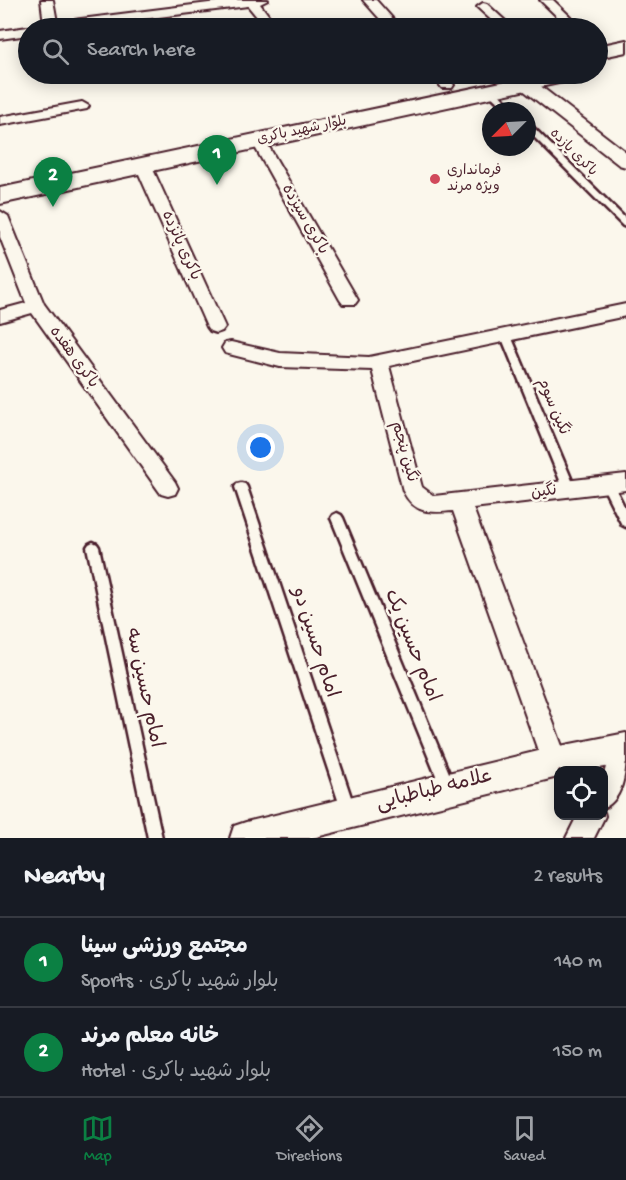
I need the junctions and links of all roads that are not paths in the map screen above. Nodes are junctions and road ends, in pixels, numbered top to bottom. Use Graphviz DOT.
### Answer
graph roads {
  1 [pos="47,0"];
  2 [pos="136,0"];
  3 [pos="254,0"];
  4 [pos="369,0"];
  5 [pos="546,0"];
  6 [pos="483,7"];
  7 [pos="143,15"];
  8 [pos="47,18"];
  9 [pos="121,18"];
  10 [pos="145,18"];
  11 [pos="266,18"];
  12 [pos="386,18"];
  13 [pos="496,18"];
  14 [pos="565,18"];
  15 [pos="18,32"];
  16 [pos="0,34"];
  17 [pos="626,46"];
  18 [pos="608,52"];
  19 [pos="608,58"];
  20 [pos="626,62"];
  21 [pos="420,84"];
  22 [pos="487,84"];
  23 [pos="496,84"];
  24 [pos="527,84"];
  25 [pos="507,102"];
  26 [pos="82,106"];
  27 [pos="0,121"];
  28 [pos="536,135"];
  29 [pos="258,140"];
  30 [pos="626,161"];
  31 [pos="143,165"];
  32 [pos="0,178"];
  33 [pos="0,196"];
  34 [pos="0,216"];
  35 [pos="626,224"];
  36 [pos="349,300"];
  37 [pos="36,306"];
  38 [pos="626,310"];
  39 [pos="0,316"];
  40 [pos="216,327"];
  41 [pos="506,336"];
  42 [pos="231,348"];
  43 [pos="379,362"];
  44 [pos="617,483"];
  45 [pos="241,487"];
  46 [pos="168,488"];
  47 [pos="570,490"];
  48 [pos="461,503"];
  49 [pos="337,518"];
  50 [pos="626,522"];
  51 [pos="93,547"];
  52 [pos="626,748"];
  53 [pos="626,755"];
  54 [pos="555,762"];
  55 [pos="608,786"];
  56 [pos="448,788"];
  57 [pos="349,812"];
  58 [pos="590,820"];
  59 [pos="283,833"];
  60 [pos="155,838"];
  61 [pos="246,838"];
  62 [pos="579,838"];
  1 -- 8 [label="street"];
  2 -- 7 [label="street"];
  3 -- 7 [label="street"];
  3 -- 11 [label="street"];
  4 -- 12 [label="street"];
  5 -- 14 [label="street"];
  6 -- 13 [label="street"];
  7 -- 9 [label="street"];
  7 -- 10 [label="street"];
  15 -- 16 [label="street"];
  17 -- 18 [label="main road"];
  19 -- 20 [label="main road"];
  21 -- 32 [label="main road, بلوار شهید باکری"];
  22 -- 29 [label="main road, بلوار شهید باکری"];
  23 -- 25 [label="lane"];
  24 -- 30 [label="street"];
  26 -- 27 [label="street"];
  28 -- 35 [label="lane, باکری یازده"];
  29 -- 31 [label="main road, بلوار شهید باکری"];
  29 -- 36 [label="street, باکری سیزده"];
  31 -- 33 [label="main road, بلوار شهید باکری"];
  31 -- 40 [label="street, باکری پانزده"];
  34 -- 37 [label="street, باکری هفده"];
  37 -- 39 [label="street"];
  37 -- 46 [label="street, باکری هفده"];
  38 -- 41 [label="street"];
  41 -- 43 [label="street"];
  41 -- 47 [label="lane, نگین سوم"];
  42 -- 43 [label="street"];
  43 -- 48 [label="street, نگین پنجم"];
  44 -- 47 [label="street, نگین"];
  44 -- 50 [label="lane"];
  45 -- 57 [label="lane, امام حسین دو"];
  47 -- 48 [label="street, نگین"];
  48 -- 54 [label="street"];
  49 -- 56 [label="lane, امام حسین یک"];
  51 -- 60 [label="lane, امام حسین سه"];
  52 -- 54 [label="street, علامه طباطبایی"];
  53 -- 55 [label="street"];
  54 -- 56 [label="street, علامه طباطبایی"];
  56 -- 57 [label="street, علامه طباطبایی"];
  57 -- 59 [label="street, علامه طباطبایی"];
  58 -- 62 [label="street"];
  59 -- 61 [label="street, علامه طباطبایی"];
}
